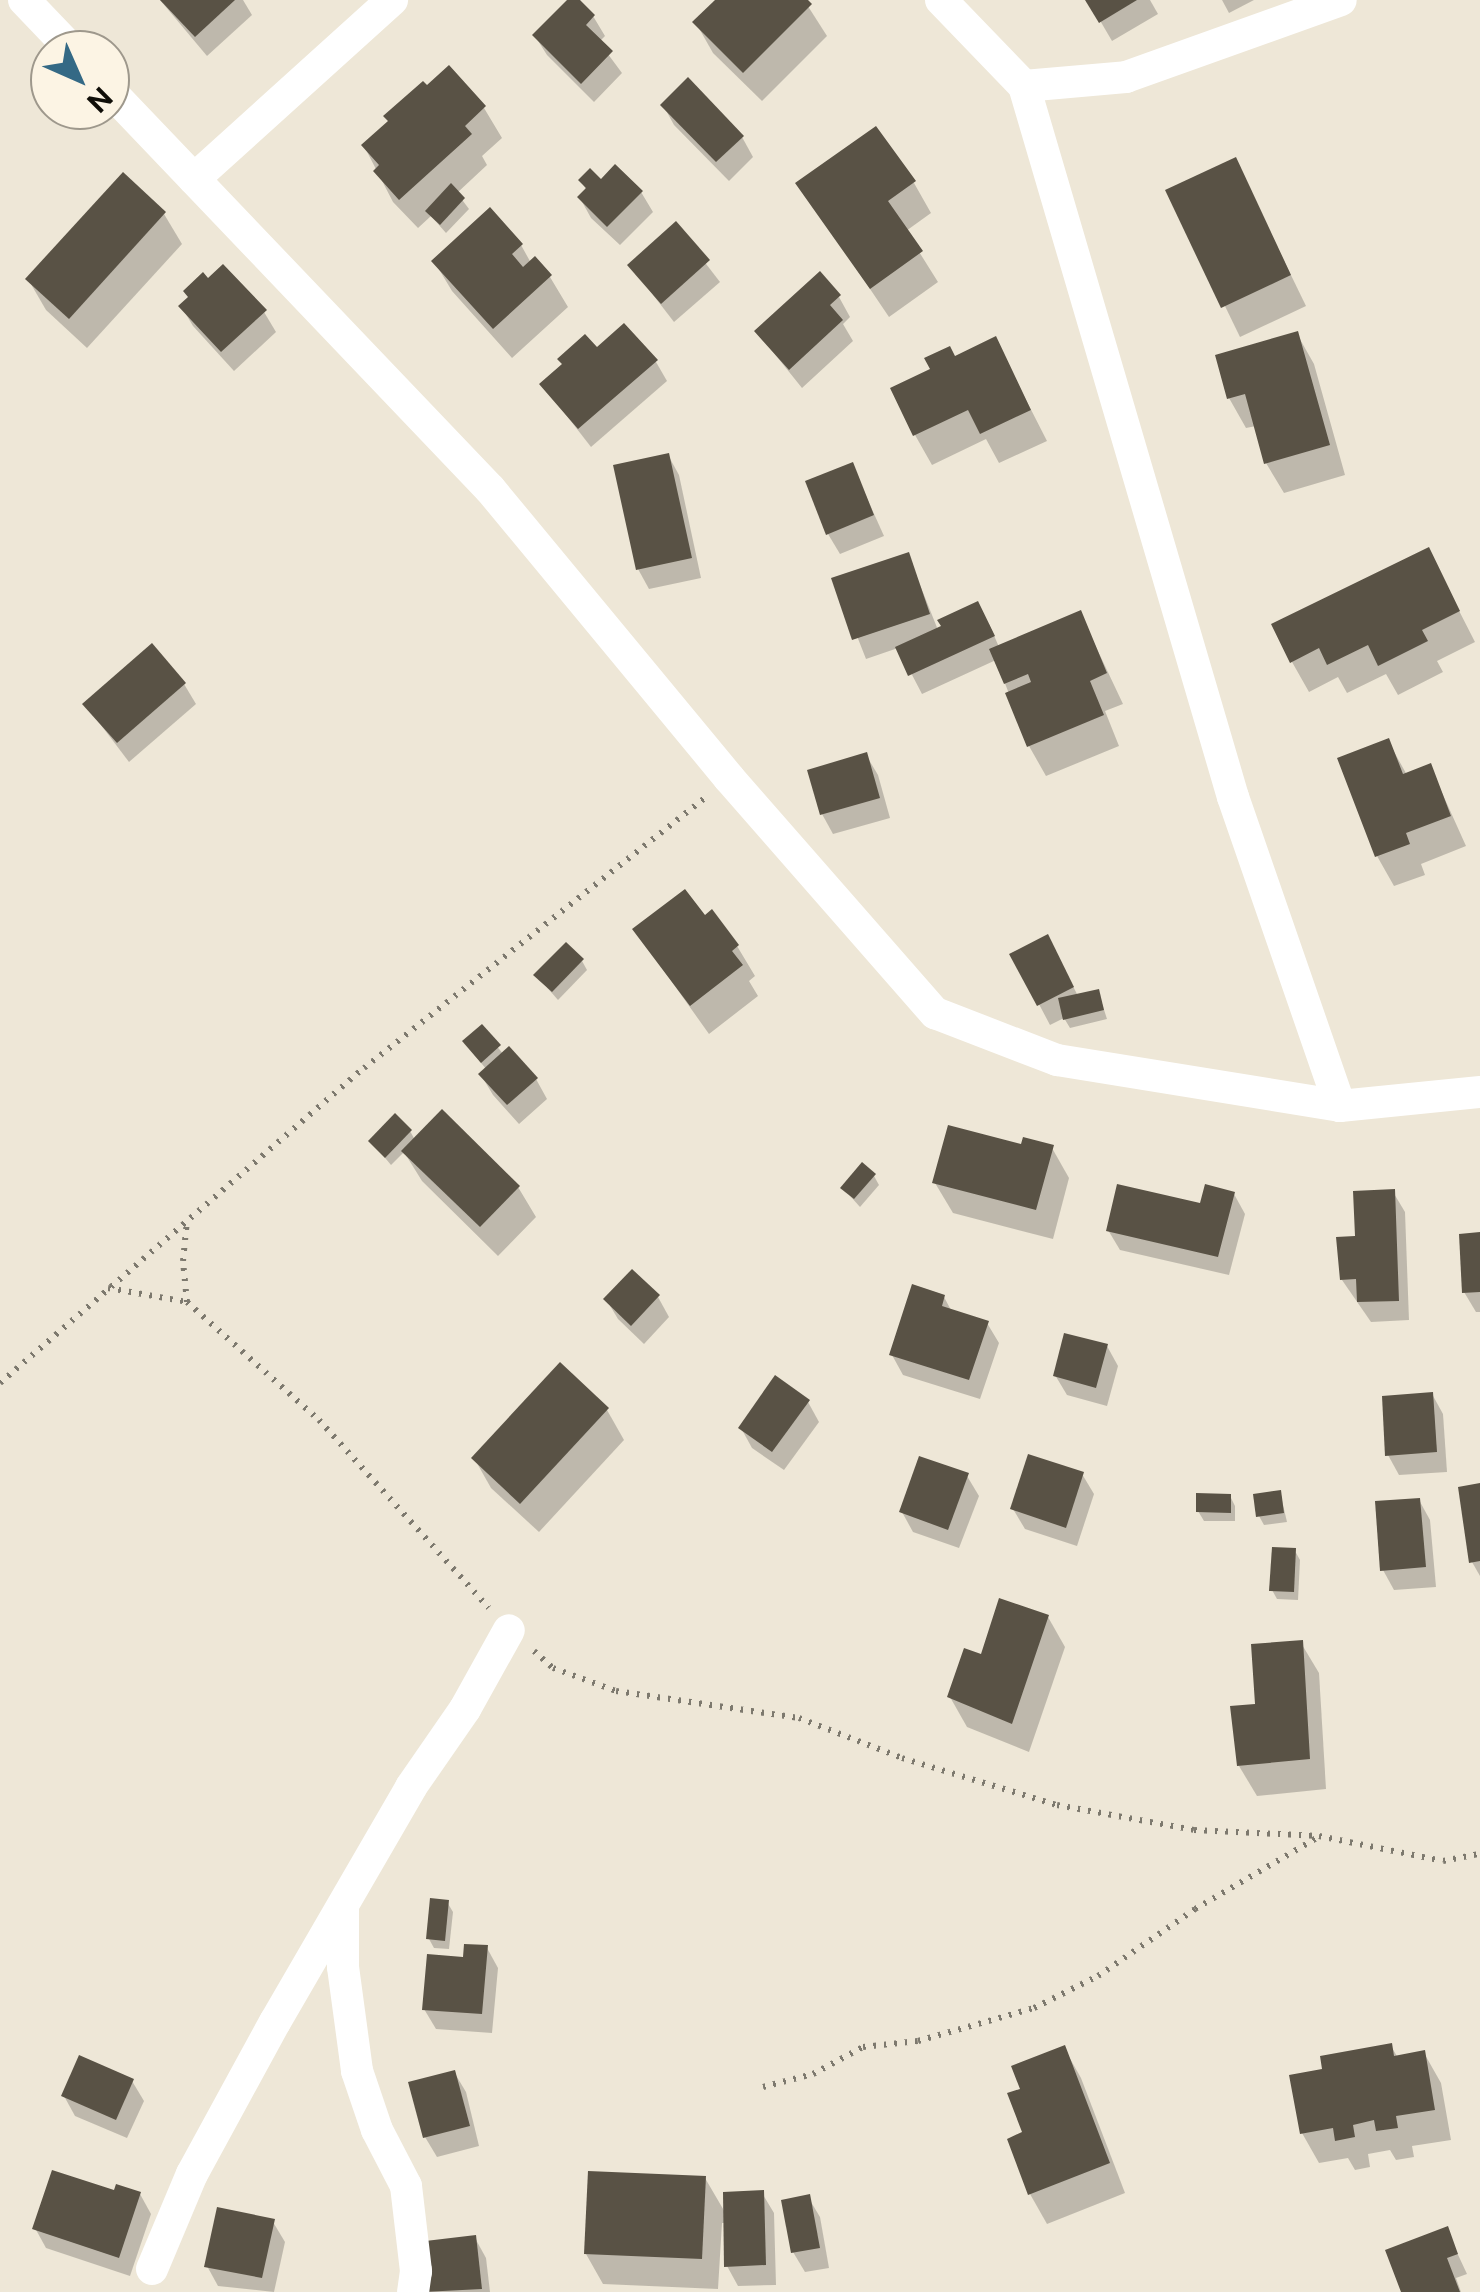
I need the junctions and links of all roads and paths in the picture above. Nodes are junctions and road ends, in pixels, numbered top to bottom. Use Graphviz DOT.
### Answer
graph roads {
  1 [pos="24,0"];
  2 [pos="392,0"];
  3 [pos="941,0"];
  4 [pos="1341,0"];
  5 [pos="53,30"];
  6 [pos="1024,86"];
  7 [pos="130,111"];
  8 [pos="194,179"];
  9 [pos="729,778"];
  10 [pos="1480,1092"];
  11 [pos="1340,1106"];
  12 [pos="188,1220"];
  13 [pos="108,1288"];
  14 [pos="188,1302"];
  15 [pos="16,1366"];
  16 [pos="0,1372"];
  17 [pos="0,1384"];
  18 [pos="509,1630"];
  19 [pos="1320,1836"];
  20 [pos="1480,1854"];
  21 [pos="343,1905"];
  22 [pos="763,2087"];
  23 [pos="152,2269"];
  24 [pos="413,2292"];
  1 -- 5 [label="street"];
  2 -- 8 [label="street"];
  3 -- 6 [label="street"];
  4 -- 6 [label="street"];
  6 -- 11 [label="street"];
  7 -- 8 [label="street"];
  8 -- 9 [label="street"];
  9 -- 11 [label="street"];
  9 -- 12 [label="path"];
  10 -- 11 [label="street"];
  12 -- 13 [label="path"];
  12 -- 14 [label="path"];
  13 -- 14 [label="path"];
  13 -- 15 [label="path"];
  14 -- 18 [label="path"];
  15 -- 16 [label="path"];
  15 -- 17 [label="path"];
  18 -- 19 [label="path"];
  18 -- 21 [label="street"];
  19 -- 20 [label="path"];
  19 -- 22 [label="path"];
  21 -- 23 [label="street"];
  21 -- 24 [label="street"];
}
